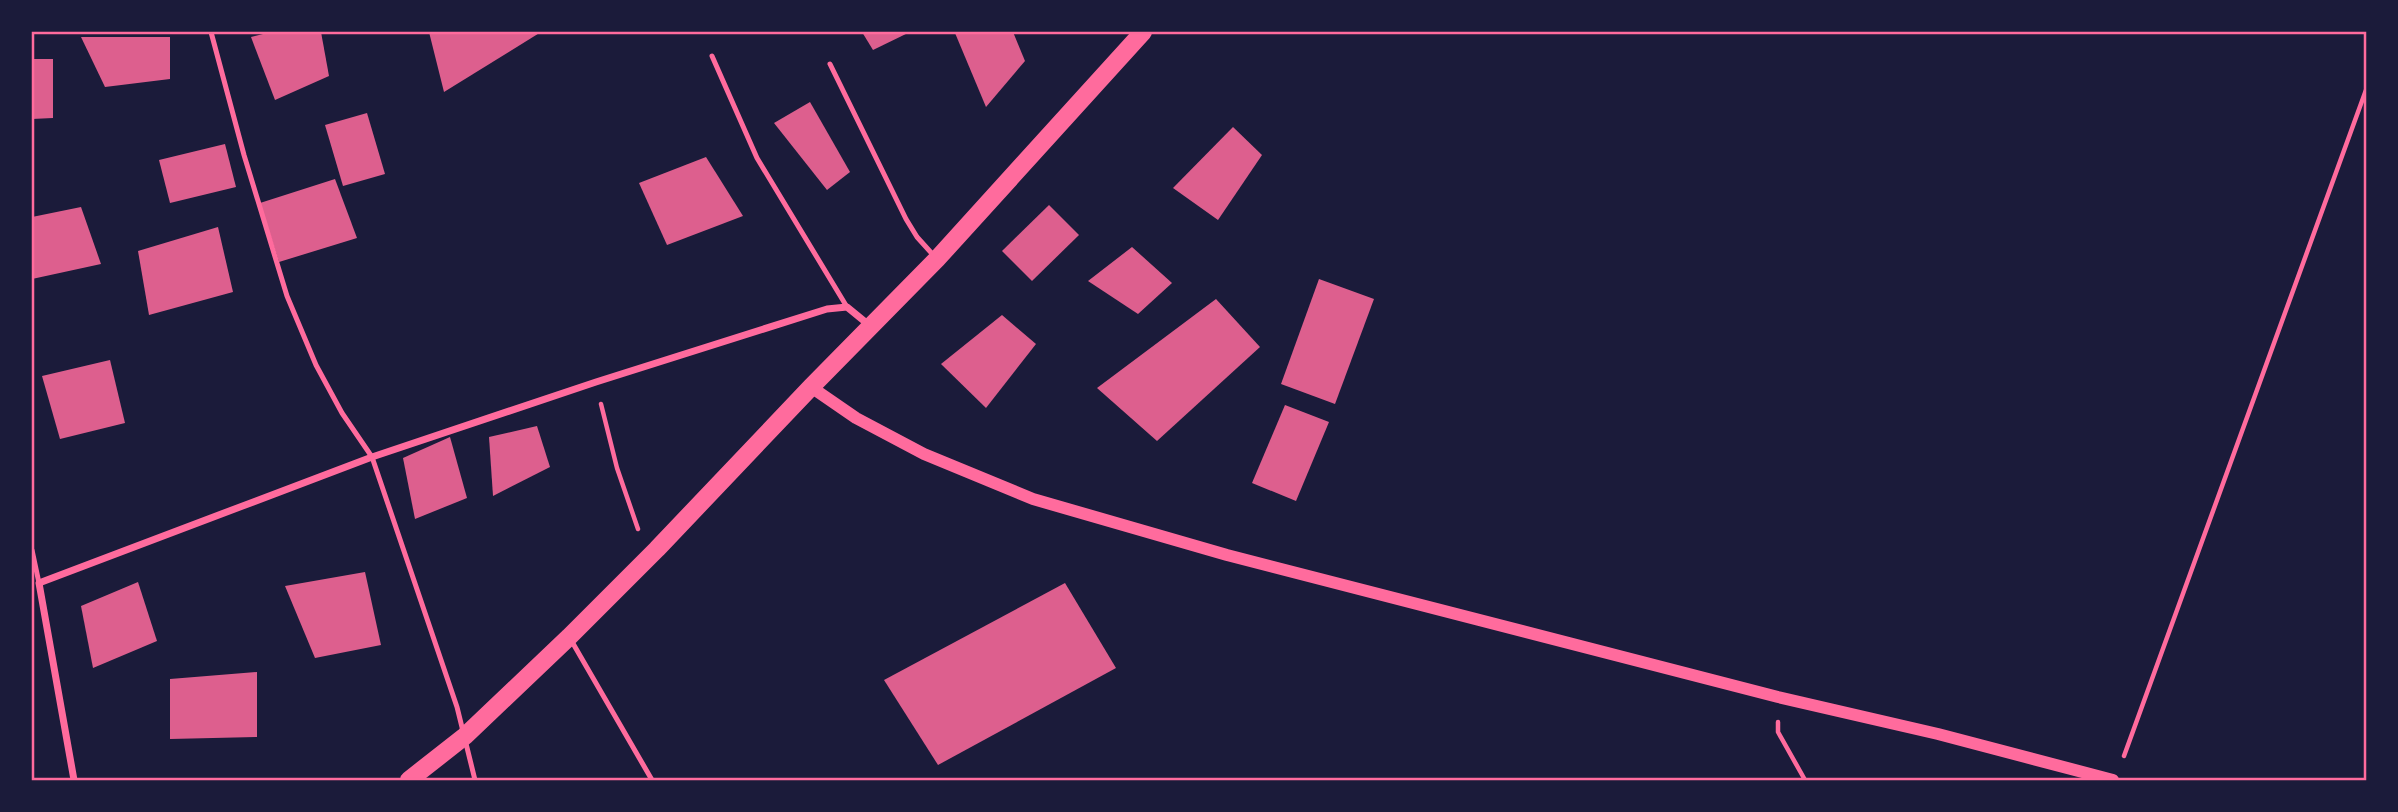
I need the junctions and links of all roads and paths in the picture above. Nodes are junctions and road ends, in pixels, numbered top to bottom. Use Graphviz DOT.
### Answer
graph roads {
  1 [pos="211,32"];
  2 [pos="1136,36"];
  3 [pos="712,56"];
  4 [pos="830,64"];
  5 [pos="2367,90"];
  6 [pos="937,259"];
  7 [pos="847,307"];
  8 [pos="870,326"];
  9 [pos="596,382"];
  10 [pos="811,387"];
  11 [pos="372,457"];
  12 [pos="657,550"];
  13 [pos="32,551"];
  14 [pos="39,583"];
  15 [pos="569,637"];
  16 [pos="1778,697"];
  17 [pos="465,736"];
  18 [pos="2119,768"];
  19 [pos="74,780"];
  20 [pos="410,780"];
  21 [pos="475,780"];
  22 [pos="652,780"];
  23 [pos="1805,780"];
  24 [pos="2113,780"];
  1 -- 11 [label="lane"];
  2 -- 6 [label="main road"];
  3 -- 7 [label="lane"];
  4 -- 6 [label="lane"];
  5 -- 18 [label="path"];
  6 -- 8 [label="main road"];
  7 -- 8 [label="street"];
  7 -- 9 [label="street"];
  8 -- 10 [label="main road"];
  9 -- 11 [label="street"];
  9 -- 12 [label="path"];
  10 -- 12 [label="main road"];
  10 -- 16 [label="street"];
  11 -- 14 [label="street"];
  11 -- 17 [label="lane"];
  12 -- 15 [label="main road"];
  13 -- 14 [label="lane"];
  14 -- 19 [label="street"];
  15 -- 17 [label="main road"];
  15 -- 22 [label="lane"];
  16 -- 23 [label="path"];
  16 -- 24 [label="street"];
  17 -- 20 [label="main road"];
  17 -- 21 [label="lane"];
}
